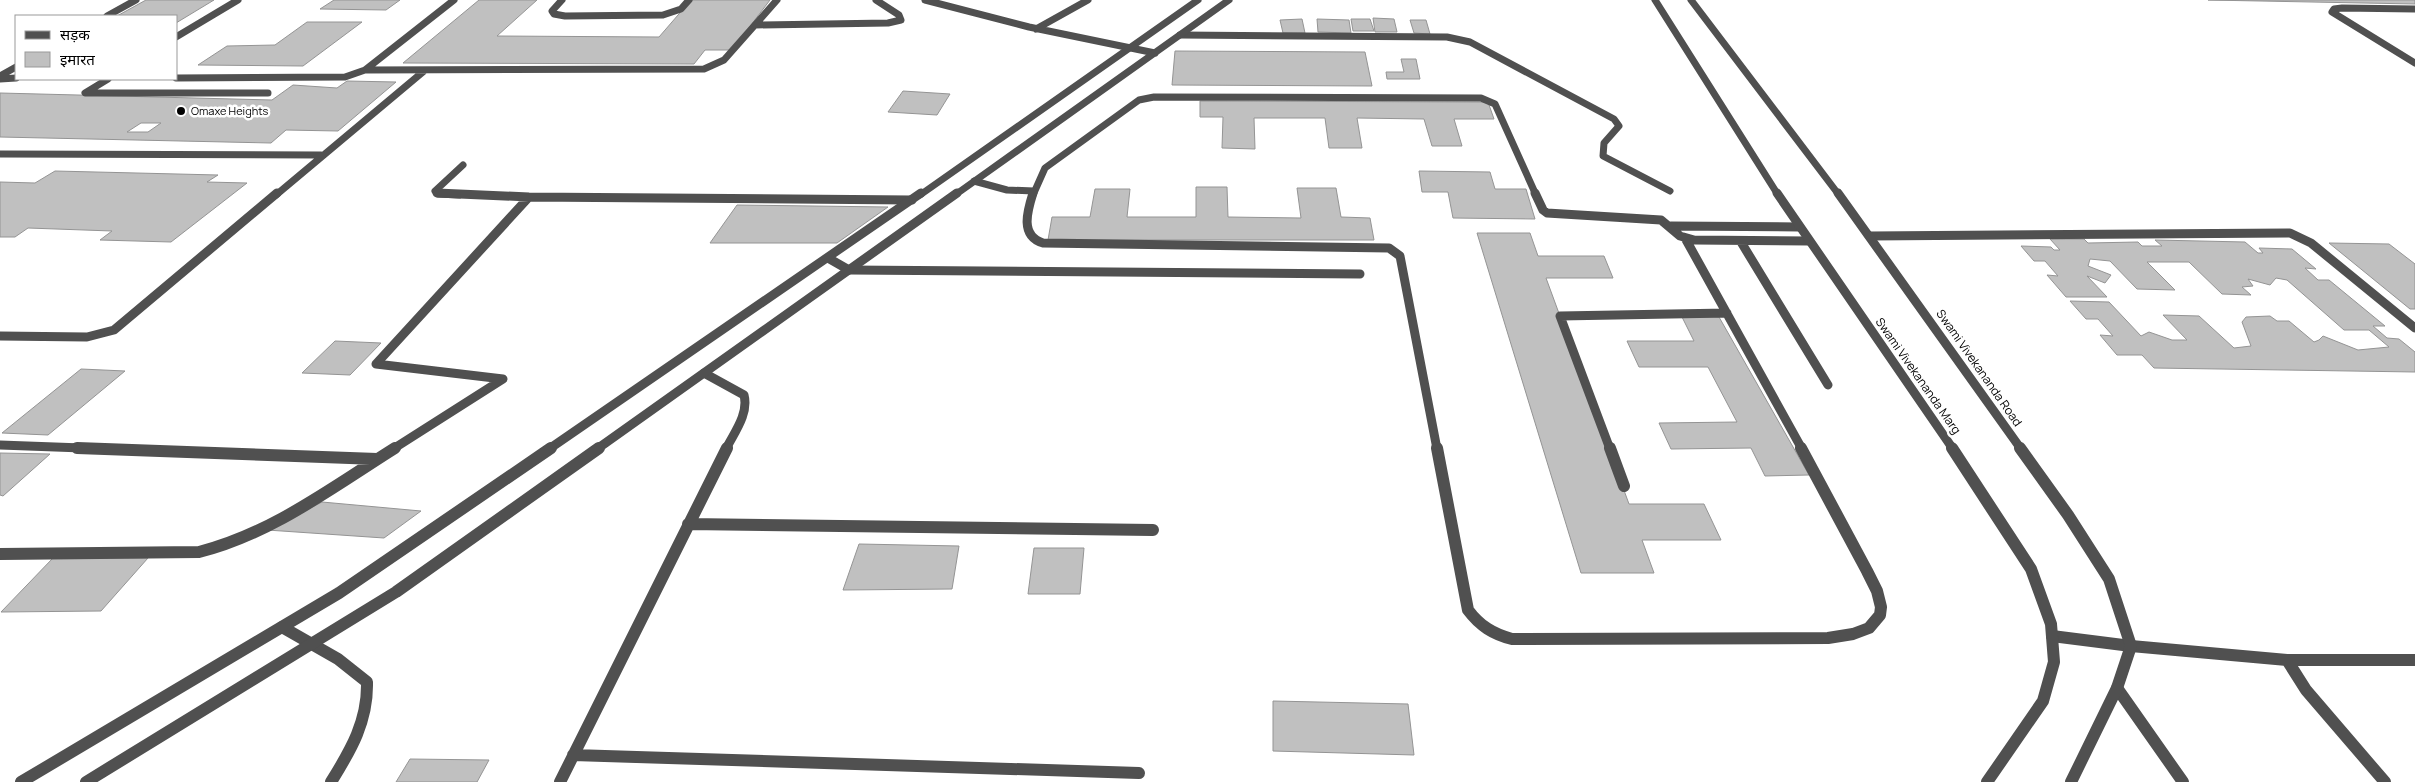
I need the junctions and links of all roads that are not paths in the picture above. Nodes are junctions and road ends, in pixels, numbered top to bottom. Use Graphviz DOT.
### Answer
graph roads {
  1 [pos="136,0"];
  2 [pos="238,0"];
  3 [pos="454,0"];
  4 [pos="562,0"];
  5 [pos="689,0"];
  6 [pos="776,0"];
  7 [pos="876,0"];
  8 [pos="925,0"];
  9 [pos="960,0"];
  10 [pos="1088,0"];
  11 [pos="1198,0"];
  12 [pos="1230,0"];
  13 [pos="1655,0"];
  14 [pos="1691,0"];
  15 [pos="946,6"];
  16 [pos="2415,9"];
  17 [pos="109,15"];
  18 [pos="755,25"];
  19 [pos="1036,29"];
  20 [pos="1180,35"];
  21 [pos="178,36"];
  22 [pos="1130,48"];
  23 [pos="1155,53"];
  24 [pos="2415,63"];
  25 [pos="15,68"];
  26 [pos="366,70"];
  27 [pos="424,71"];
  28 [pos="0,77"];
  29 [pos="15,78"];
  30 [pos="178,78"];
  31 [pos="106,80"];
  32 [pos="268,94"];
  33 [pos="0,154"];
  34 [pos="321,155"];
  35 [pos="463,165"];
  36 [pos="974,181"];
  37 [pos="1034,191"];
  38 [pos="1670,191"];
  39 [pos="529,197"];
  40 [pos="912,200"];
  41 [pos="1671,226"];
  42 [pos="1799,227"];
  43 [pos="1870,236"];
  44 [pos="1685,238"];
  45 [pos="1809,241"];
  46 [pos="1742,242"];
  47 [pos="828,258"];
  48 [pos="849,270"];
  49 [pos="1360,274"];
  50 [pos="1727,313"];
  51 [pos="2415,328"];
  52 [pos="0,336"];
  53 [pos="704,373"];
  54 [pos="1828,385"];
  55 [pos="0,445"];
  56 [pos="378,459"];
  57 [pos="1624,486"];
  58 [pos="688,524"];
  59 [pos="1153,530"];
  60 [pos="0,554"];
  61 [pos="282,627"];
  62 [pos="2052,636"];
  63 [pos="310,645"];
  64 [pos="2131,646"];
  65 [pos="2287,660"];
  66 [pos="2415,660"];
  67 [pos="2117,688"];
  68 [pos="573,755"];
  69 [pos="1139,773"];
  70 [pos="21,782"];
  71 [pos="86,782"];
  72 [pos="331,782"];
  73 [pos="560,782"];
  74 [pos="1987,782"];
  75 [pos="2071,782"];
  76 [pos="2184,782"];
  77 [pos="2385,782"];
  1 -- 17 [label="street"];
  2 -- 21 [label="street"];
  3 -- 26 [label="street"];
  4 -- 5 [label="street"];
  6 -- 18 [label="street"];
  7 -- 18 [label="street"];
  8 -- 15 [label="street"];
  9 -- 15 [label="street"];
  10 -- 19 [label="street"];
  11 -- 22 [label="street"];
  12 -- 20 [label="street"];
  13 -- 42 [label="street, Swami Vivekananda Marg"];
  14 -- 43 [label="street, Swami Vivekananda Road"];
  15 -- 19 [label="street"];
  16 -- 24 [label="street"];
  18 -- 27 [label="street"];
  19 -- 22 [label="street"];
  20 -- 23 [label="street"];
  20 -- 38 [label="street"];
  22 -- 23 [label="street"];
  22 -- 40 [label="street"];
  23 -- 36 [label="street"];
  25 -- 28 [label="street"];
  26 -- 27 [label="street"];
  26 -- 30 [label="street"];
  27 -- 34 [label="street"];
  28 -- 29 [label="street"];
  31 -- 32 [label="street"];
  33 -- 34 [label="street"];
  34 -- 52 [label="street"];
  35 -- 39 [label="street"];
  36 -- 37 [label="street"];
  36 -- 48 [label="street"];
  37 -- 41 [label="street"];
  37 -- 50 [label="street"];
  39 -- 40 [label="street"];
  39 -- 56 [label="street"];
  40 -- 47 [label="street"];
  41 -- 42 [label="street"];
  41 -- 44 [label="street"];
  42 -- 45 [label="street, Swami Vivekananda Marg"];
  43 -- 51 [label="street"];
  43 -- 64 [label="street, Swami Vivekananda Road"];
  44 -- 46 [label="street"];
  44 -- 50 [label="street"];
  45 -- 46 [label="street"];
  45 -- 62 [label="street, Swami Vivekananda Marg"];
  46 -- 54 [label="street"];
  47 -- 48 [label="street"];
  47 -- 61 [label="street"];
  48 -- 49 [label="street"];
  48 -- 53 [label="street"];
  50 -- 57 [label="street"];
  53 -- 58 [label="street"];
  53 -- 63 [label="street"];
  55 -- 56 [label="street"];
  56 -- 60 [label="street"];
  58 -- 59 [label="street"];
  58 -- 68 [label="street"];
  61 -- 63 [label="street"];
  61 -- 70 [label="street"];
  62 -- 64 [label="street"];
  62 -- 74 [label="street, Swami Vivekananda Marg"];
  63 -- 71 [label="street"];
  63 -- 72 [label="street"];
  64 -- 65 [label="street"];
  64 -- 67 [label="street"];
  65 -- 66 [label="street"];
  65 -- 77 [label="street"];
  67 -- 75 [label="street"];
  67 -- 76 [label="street"];
  68 -- 69 [label="street"];
  68 -- 73 [label="street"];
}
